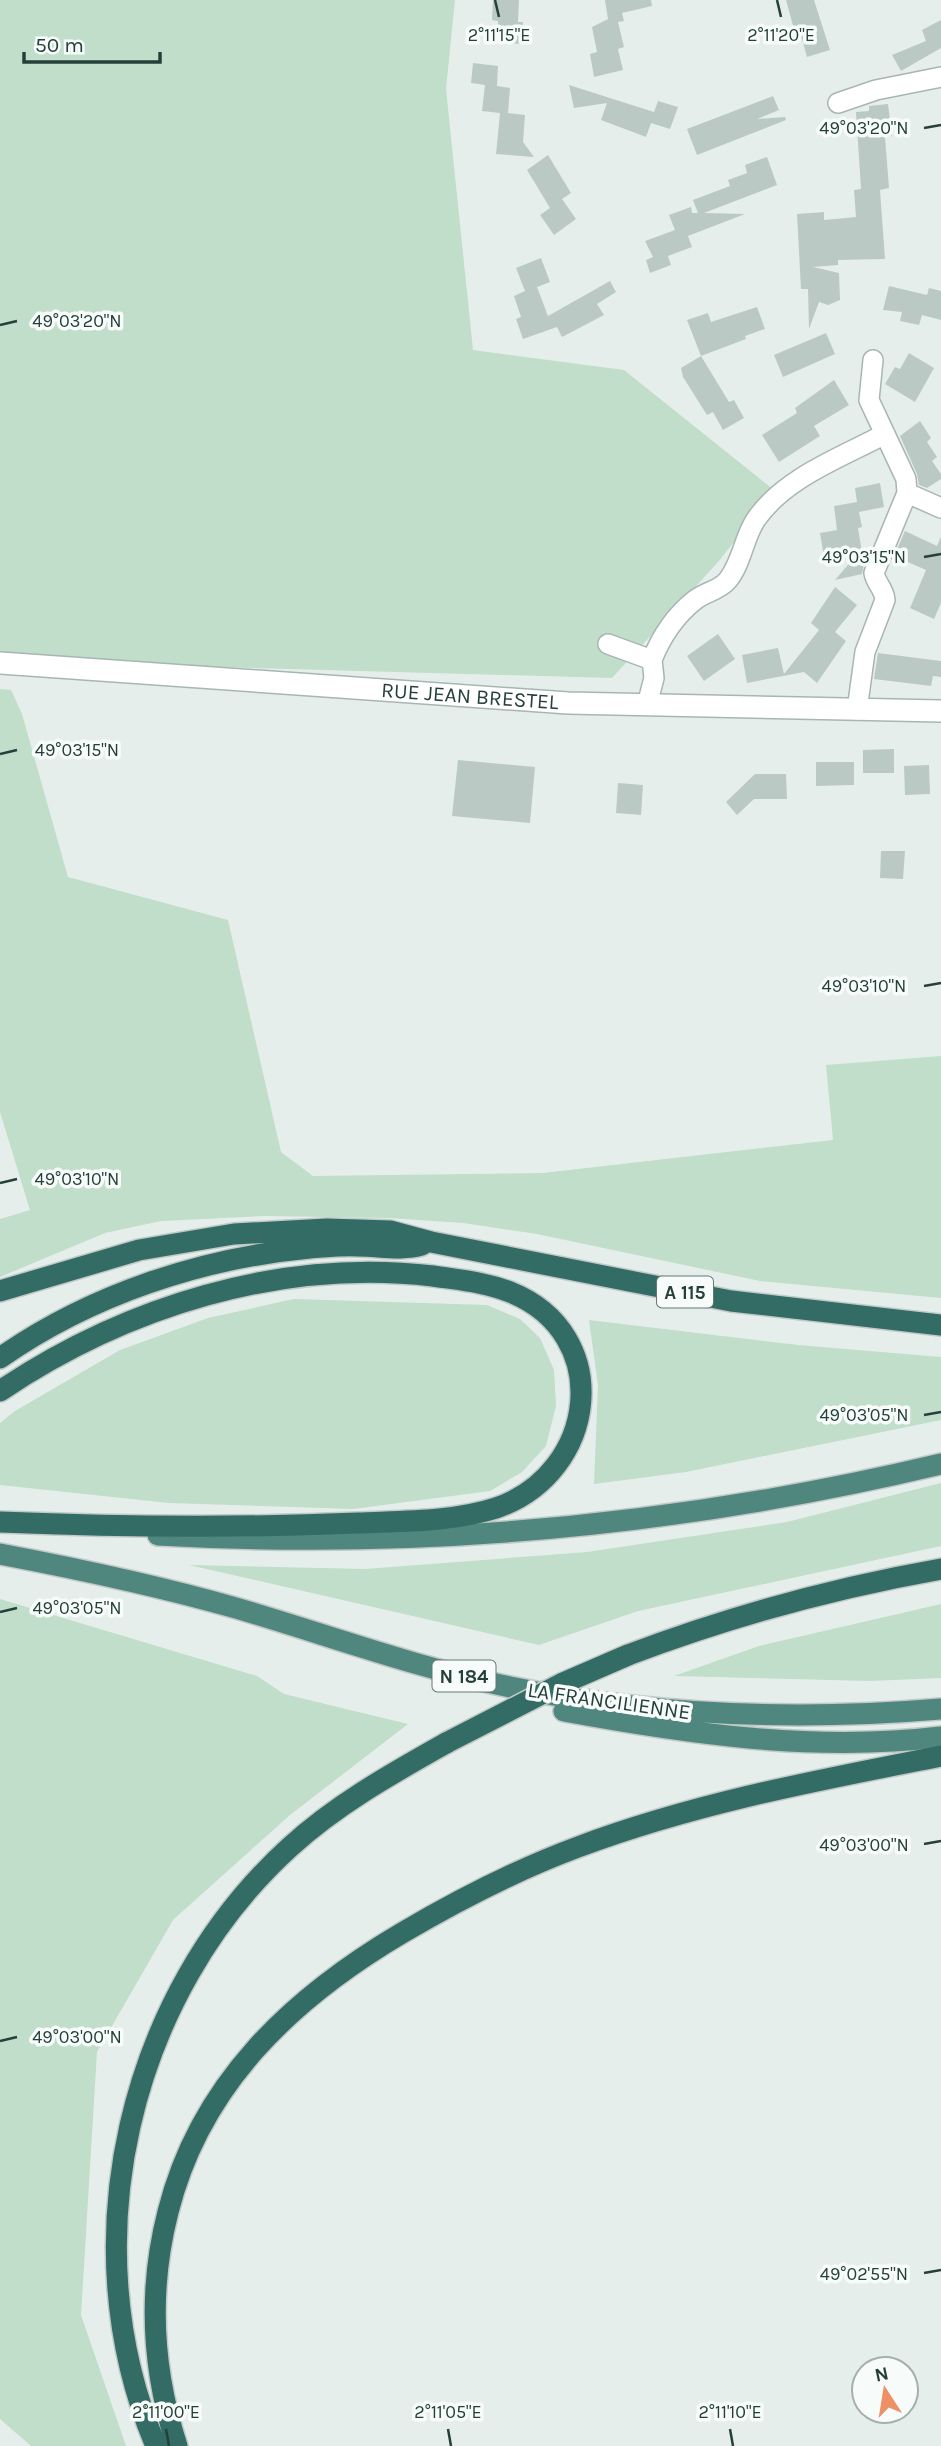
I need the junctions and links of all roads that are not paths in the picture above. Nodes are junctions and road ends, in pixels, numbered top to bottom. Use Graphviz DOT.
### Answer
graph roads {
  1 [pos="941,78"];
  2 [pos="838,103"];
  3 [pos="873,360"];
  4 [pos="885,434"];
  5 [pos="908,493"];
  6 [pos="941,508"];
  7 [pos="608,644"];
  8 [pos="652,660"];
  9 [pos="0,663"];
  10 [pos="647,705"];
  11 [pos="857,710"];
  12 [pos="941,711"];
  13 [pos="431,1242"];
  14 [pos="0,1291"];
  15 [pos="941,1325"];
  16 [pos="0,1358"];
  17 [pos="0,1391"];
  18 [pos="941,1464"];
  19 [pos="0,1522"];
  20 [pos="0,1554"];
  21 [pos="941,1569"];
  22 [pos="338,1640"];
  23 [pos="941,1709"];
  24 [pos="941,1737"];
  25 [pos="941,1756"];
  26 [pos="156,2446"];
  27 [pos="177,2446"];
  1 -- 2 [label="street"];
  3 -- 4 [label="street"];
  4 -- 5 [label="street"];
  4 -- 8 [label="street"];
  5 -- 6 [label="street"];
  5 -- 11 [label="street"];
  7 -- 8 [label="street"];
  8 -- 10 [label="street"];
  9 -- 10 [label="street, RUE JEAN BRESTEL"];
  10 -- 11 [label="street, RUE JEAN BRESTEL"];
  11 -- 12 [label="street, RUE JEAN BRESTEL"];
  13 -- 14 [label="highway"];
  13 -- 15 [label="highway, A 115"];
  13 -- 16 [label="highway, A 115"];
  17 -- 19 [label="highway"];
  18 -- 19 [label="highway"];
  20 -- 22 [label="highway, LA FRANCILIENNE / N 184"];
  21 -- 26 [label="highway, bridge"];
  22 -- 23 [label="highway, LA FRANCILIENNE / N 184"];
  22 -- 24 [label="highway"];
  25 -- 27 [label="highway"];
}
